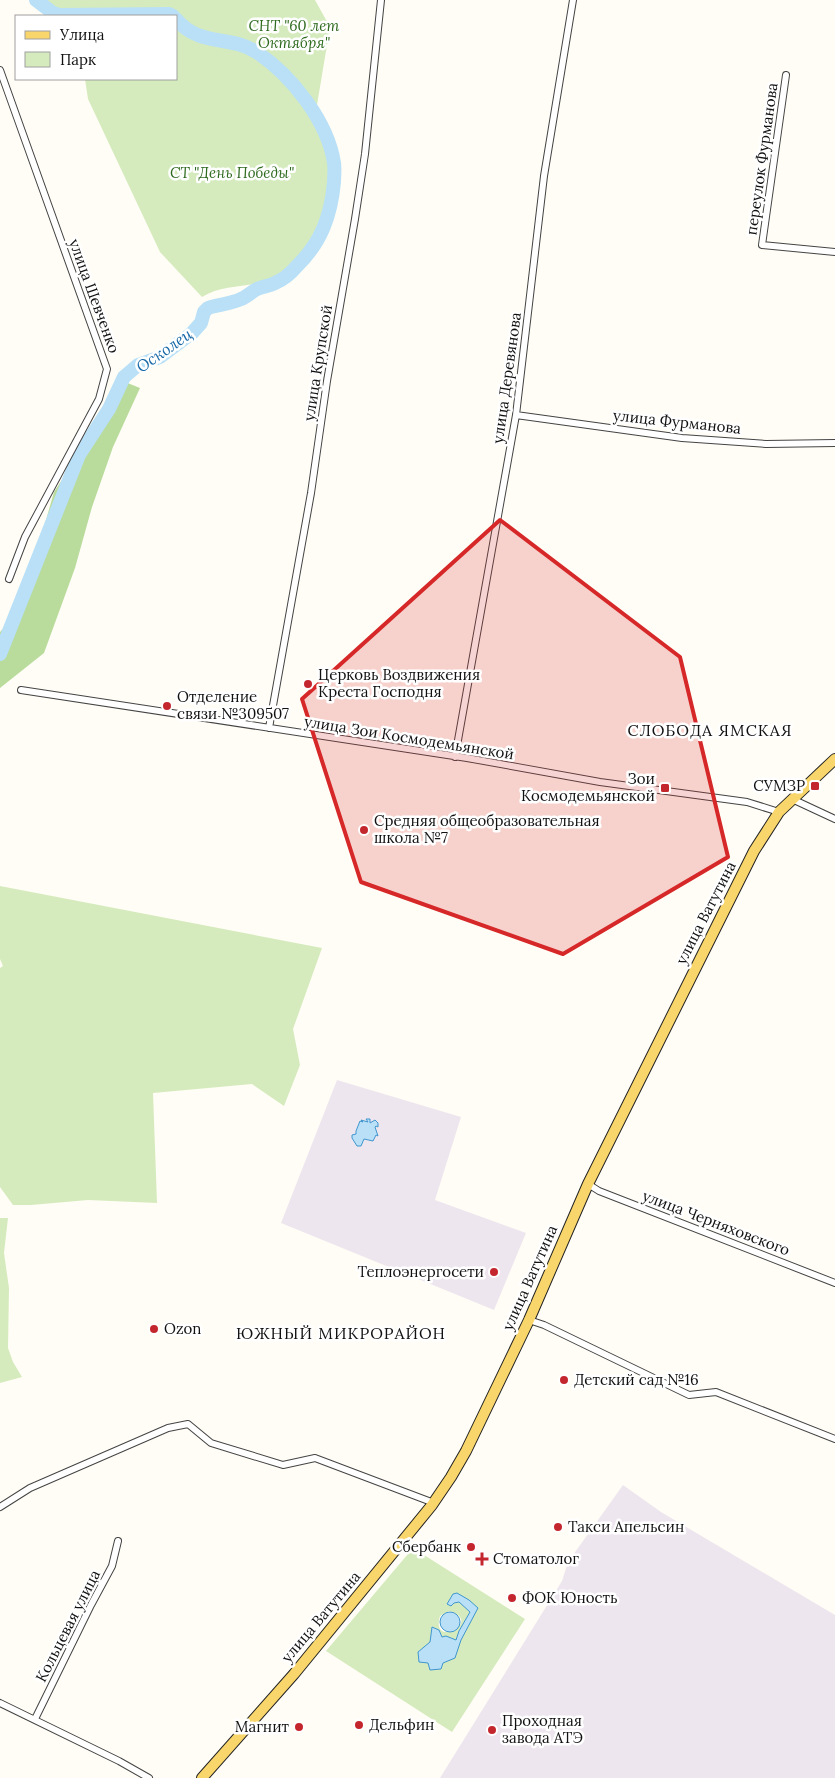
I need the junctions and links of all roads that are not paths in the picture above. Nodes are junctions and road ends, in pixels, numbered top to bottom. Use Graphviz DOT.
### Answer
graph roads {
  1 [pos="381,0"];
  2 [pos="573,0"];
  3 [pos="0,70"];
  4 [pos="786,75"];
  5 [pos="835,252"];
  6 [pos="516,415"];
  7 [pos="835,443"];
  8 [pos="9,579"];
  9 [pos="21,690"];
  10 [pos="269,728"];
  11 [pos="455,757"];
  12 [pos="835,759"];
  13 [pos="792,799"];
  14 [pos="779,812"];
  15 [pos="835,819"];
  16 [pos="588,1184"];
  17 [pos="835,1283"];
  18 [pos="529,1320"];
  19 [pos="835,1439"];
  20 [pos="434,1503"];
  21 [pos="0,1506"];
  22 [pos="118,1541"];
  23 [pos="0,1703"];
  24 [pos="34,1719"];
  25 [pos="149,1778"];
  26 [pos="202,1778"];
  1 -- 10 [label="street, улица Крупской"];
  2 -- 6 [label="street, улица Деревянова"];
  3 -- 8 [label="street, улица Шевченко"];
  4 -- 5 [label="street, переулок Фурманова"];
  6 -- 7 [label="street, улица Фурманова"];
  6 -- 11 [label="street, улица Деревянова"];
  9 -- 10 [label="street, улица Зои Космодемьянской"];
  10 -- 11 [label="street, улица Зои Космодемьянской"];
  11 -- 14 [label="street, улица Зои Космодемьянской"];
  12 -- 13 [label="main road, улица Ватутина"];
  13 -- 14 [label="main road, улица Ватутина"];
  13 -- 15 [label="street"];
  14 -- 16 [label="main road, улица Ватутина"];
  16 -- 17 [label="street, улица Черняховского"];
  16 -- 18 [label="main road, улица Ватутина"];
  18 -- 19 [label="street"];
  18 -- 20 [label="main road, улица Ватутина"];
  20 -- 21 [label="street"];
  20 -- 26 [label="main road, улица Ватутина"];
  22 -- 24 [label="street, Кольцевая улица"];
  23 -- 24 [label="street"];
  24 -- 25 [label="street"];
}
